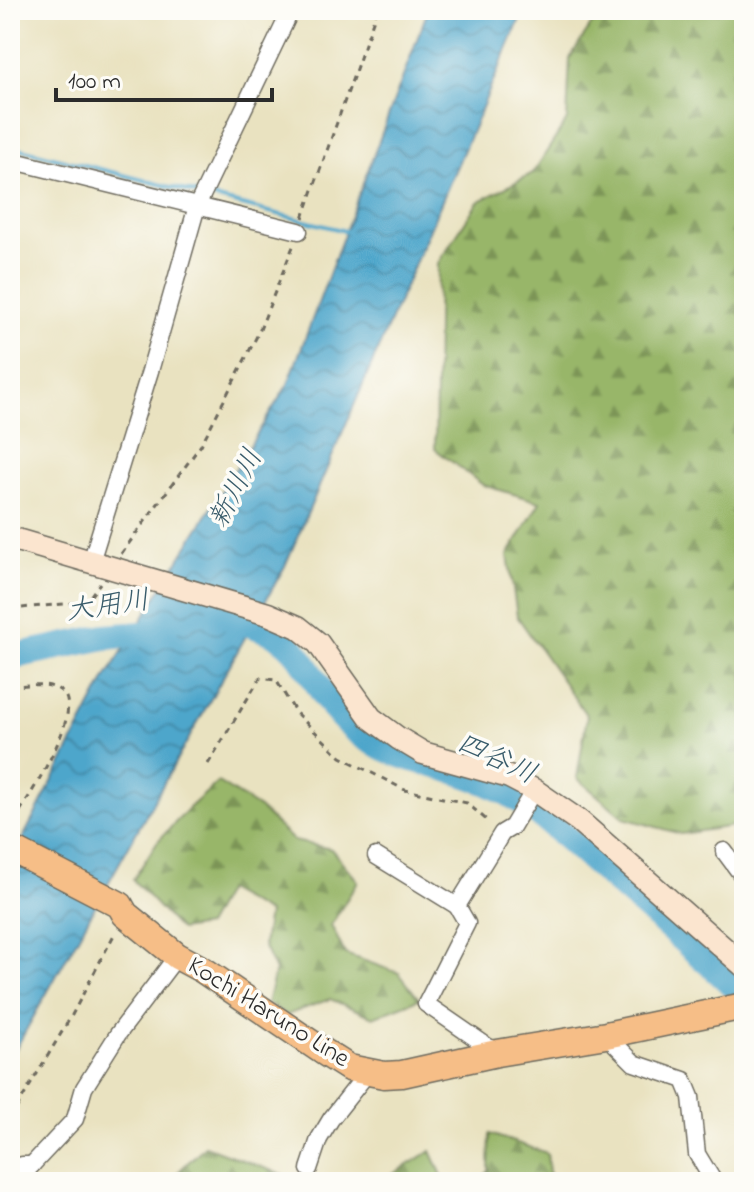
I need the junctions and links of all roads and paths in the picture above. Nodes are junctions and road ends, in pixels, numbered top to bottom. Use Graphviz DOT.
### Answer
graph roads {
  1 [pos="291,10"];
  2 [pos="377,10"];
  3 [pos="10,160"];
  4 [pos="197,206"];
  5 [pos="302,223"];
  6 [pos="10,538"];
  7 [pos="101,565"];
  8 [pos="10,609"];
  9 [pos="10,686"];
  10 [pos="208,764"];
  11 [pos="531,795"];
  12 [pos="10,827"];
  13 [pos="507,830"];
  14 [pos="10,848"];
  15 [pos="724,851"];
  16 [pos="376,856"];
  17 [pos="744,878"];
  18 [pos="457,906"];
  19 [pos="123,909"];
  20 [pos="177,956"];
  21 [pos="744,966"];
  22 [pos="742,1006"];
  23 [pos="606,1035"];
  24 [pos="497,1053"];
  25 [pos="368,1072"];
  26 [pos="10,1119"];
  27 [pos="32,1165"];
  28 [pos="309,1169"];
  29 [pos="10,1174"];
  30 [pos="26,1182"];
  31 [pos="714,1182"];
  1 -- 4 [label="street"];
  2 -- 5 [label="path"];
  3 -- 4 [label="street"];
  4 -- 5 [label="street"];
  4 -- 7 [label="street"];
  5 -- 7 [label="path"];
  6 -- 7 [label="street"];
  7 -- 8 [label="path"];
  7 -- 11 [label="street"];
  9 -- 12 [label="path"];
  10 -- 13 [label="path"];
  11 -- 13 [label="street"];
  11 -- 21 [label="street"];
  13 -- 18 [label="street"];
  14 -- 19 [label="main road, Kochi Haruno Line"];
  15 -- 17 [label="street"];
  16 -- 18 [label="street"];
  18 -- 24 [label="street"];
  19 -- 20 [label="main road, Kochi Haruno Line"];
  19 -- 26 [label="path"];
  20 -- 25 [label="main road, Kochi Haruno Line"];
  20 -- 27 [label="street"];
  22 -- 23 [label="main road, Kochi Haruno Line"];
  23 -- 24 [label="main road, Kochi Haruno Line"];
  23 -- 31 [label="street"];
  24 -- 25 [label="main road, Kochi Haruno Line"];
  25 -- 28 [label="street"];
  27 -- 29 [label="street"];
  27 -- 30 [label="street"];
}
